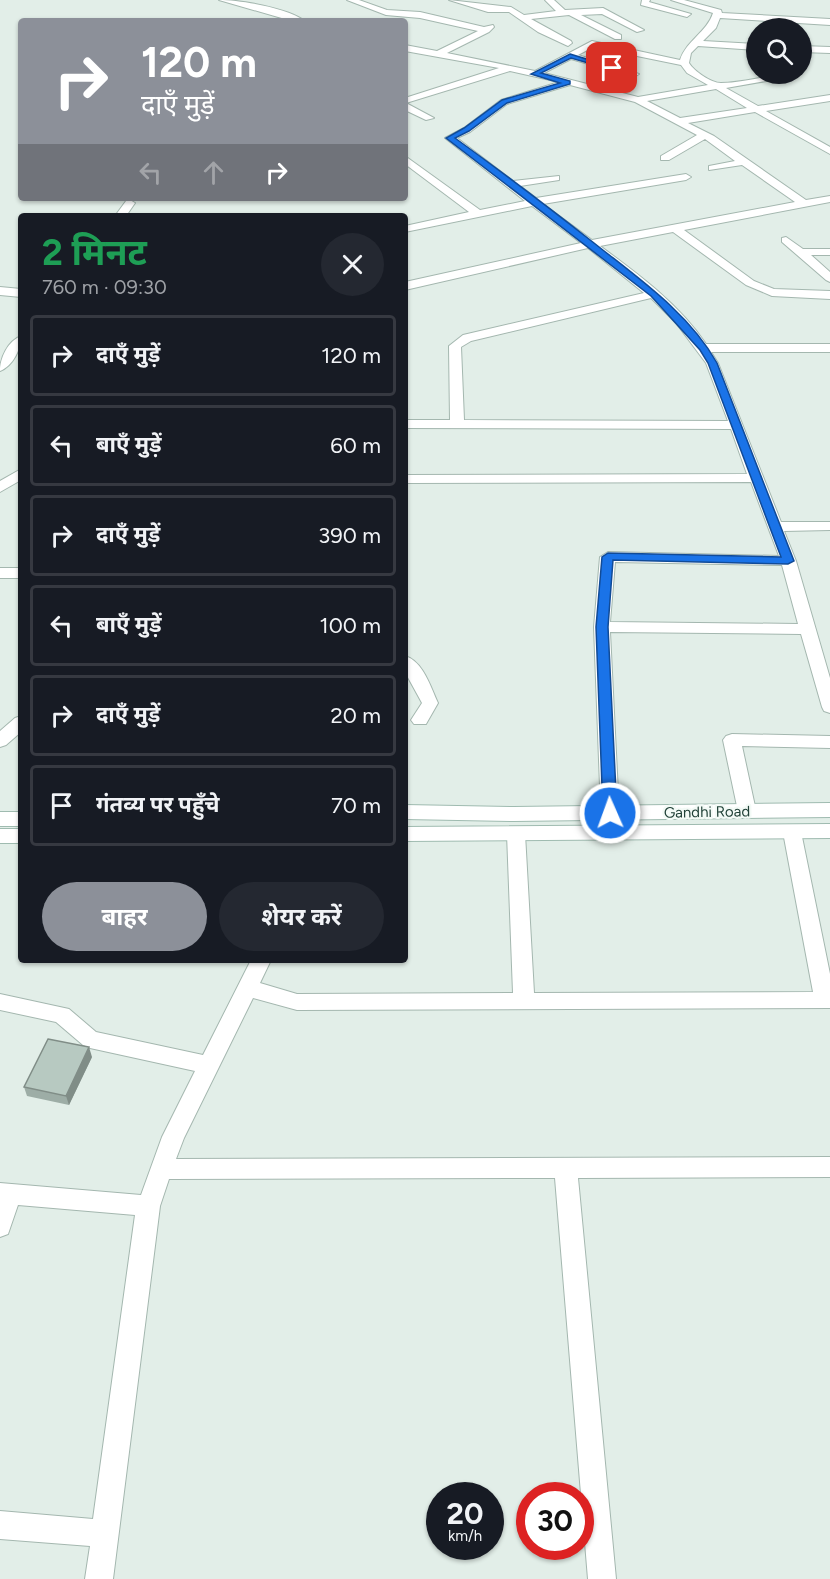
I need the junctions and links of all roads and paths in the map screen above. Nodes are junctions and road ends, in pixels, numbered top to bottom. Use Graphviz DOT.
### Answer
graph roads {
  1 [pos="223,0"];
  2 [pos="241,0"];
  3 [pos="351,0"];
  4 [pos="453,0"];
  5 [pos="549,0"];
  6 [pos="646,0"];
  7 [pos="675,0"];
  8 [pos="655,6"];
  9 [pos="480,7"];
  10 [pos="258,8"];
  11 [pos="603,11"];
  12 [pos="566,12"];
  13 [pos="717,12"];
  14 [pos="291,18"];
  15 [pos="521,18"];
  16 [pos="830,22"];
  17 [pos="451,23"];
  18 [pos="640,30"];
  19 [pos="618,37"];
  20 [pos="567,43"];
  21 [pos="697,43"];
  22 [pos="746,47"];
  23 [pos="408,49"];
  24 [pos="812,50"];
  25 [pos="830,51"];
  26 [pos="437,55"];
  27 [pos="570,56"];
  28 [pos="684,63"];
  29 [pos="509,68"];
  30 [pos="535,74"];
  31 [pos="634,74"];
  32 [pos="746,81"];
  33 [pos="567,83"];
  34 [pos="716,86"];
  35 [pos="830,98"];
  36 [pos="408,100"];
  37 [pos="638,100"];
  38 [pos="408,108"];
  39 [pos="759,111"];
  40 [pos="429,118"];
  41 [pos="680,122"];
  42 [pos="705,135"];
  43 [pos="830,151"];
  44 [pos="665,158"];
  45 [pos="408,161"];
  46 [pos="744,162"];
  47 [pos="713,168"];
  48 [pos="686,177"];
  49 [pos="555,178"];
  50 [pos="513,184"];
  51 [pos="830,199"];
  52 [pos="534,202"];
  53 [pos="130,203"];
  54 [pos="804,204"];
  55 [pos="122,213"];
  56 [pos="478,214"];
  57 [pos="408,228"];
  58 [pos="675,228"];
  59 [pos="786,240"];
  60 [pos="590,244"];
  61 [pos="802,252"];
  62 [pos="830,252"];
  63 [pos="830,278"];
  64 [pos="408,285"];
  65 [pos="0,291"];
  66 [pos="18,293"];
  67 [pos="654,294"];
  68 [pos="830,295"];
  69 [pos="18,344"];
  70 [pos="704,348"];
  71 [pos="830,348"];
  72 [pos="0,367"];
  73 [pos="408,424"];
  74 [pos="457,424"];
  75 [pos="736,425"];
  76 [pos="18,475"];
  77 [pos="756,478"];
  78 [pos="408,479"];
  79 [pos="0,489"];
  80 [pos="830,526"];
  81 [pos="775,527"];
  82 [pos="788,561"];
  83 [pos="0,573"];
  84 [pos="18,573"];
  85 [pos="602,627"];
  86 [pos="808,629"];
  87 [pos="408,664"];
  88 [pos="830,707"];
  89 [pos="420,720"];
  90 [pos="18,725"];
  91 [pos="0,741"];
  92 [pos="830,742"];
  93 [pos="830,810"];
  94 [pos="747,811"];
  95 [pos="408,812"];
  96 [pos="610,813"];
  97 [pos="0,819"];
  98 [pos="18,819"];
  99 [pos="830,831"];
  100 [pos="792,832"];
  101 [pos="408,834"];
  102 [pos="516,834"];
  103 [pos="0,836"];
  104 [pos="18,836"];
  105 [pos="260,963"];
  106 [pos="247,988"];
  107 [pos="827,1000"];
  108 [pos="524,1001"];
  109 [pos="0,1002"];
  110 [pos="208,1065"];
  111 [pos="830,1167"];
  112 [pos="566,1168"];
  113 [pos="161,1169"];
  114 [pos="5,1194"];
  115 [pos="148,1206"];
  116 [pos="0,1226"];
  117 [pos="0,1525"];
  118 [pos="105,1534"];
  119 [pos="99,1579"];
  120 [pos="602,1579"];
  1 -- 10 [label="street"];
  2 -- 10 [label="street"];
  3 -- 17 [label="street"];
  4 -- 9 [label="street"];
  5 -- 12 [label="street"];
  6 -- 8 [label="street"];
  7 -- 13 [label="street"];
  8 -- 11 [label="street"];
  8 -- 13 [label="street"];
  9 -- 15 [label="street"];
  9 -- 17 [label="street"];
  10 -- 14 [label="street"];
  11 -- 12 [label="street"];
  11 -- 18 [label="street"];
  12 -- 15 [label="street"];
  12 -- 19 [label="street"];
  13 -- 16 [label="street"];
  13 -- 21 [label="street"];
  15 -- 20 [label="street"];
  17 -- 26 [label="street"];
  21 -- 22 [label="street"];
  21 -- 28 [label="street"];
  23 -- 26 [label="street"];
  24 -- 25 [label="street"];
  26 -- 29 [label="street"];
  27 -- 28 [label="street"];
  27 -- 30 [label="street"];
  27 -- 31 [label="street"];
  28 -- 34 [label="street"];
  29 -- 30 [label="street"];
  29 -- 36 [label="street"];
  30 -- 33 [label="street"];
  32 -- 34 [label="street"];
  33 -- 37 [label="street"];
  33 -- 50 [label="street"];
  34 -- 37 [label="street"];
  34 -- 39 [label="street"];
  35 -- 39 [label="street"];
  37 -- 41 [label="street"];
  38 -- 40 [label="street"];
  39 -- 41 [label="street"];
  39 -- 43 [label="street"];
  41 -- 42 [label="street"];
  42 -- 44 [label="street"];
  42 -- 46 [label="street"];
  45 -- 56 [label="street"];
  46 -- 47 [label="street"];
  46 -- 54 [label="street"];
  48 -- 52 [label="street"];
  49 -- 50 [label="street"];
  50 -- 52 [label="street"];
  51 -- 54 [label="street"];
  52 -- 56 [label="street"];
  52 -- 60 [label="street"];
  53 -- 55 [label="street"];
  54 -- 58 [label="street"];
  56 -- 57 [label="street"];
  58 -- 60 [label="street"];
  58 -- 68 [label="street"];
  59 -- 61 [label="street"];
  60 -- 64 [label="street"];
  60 -- 67 [label="street"];
  61 -- 62 [label="street"];
  61 -- 63 [label="street"];
  65 -- 66 [label="street"];
  67 -- 70 [label="street"];
  67 -- 74 [label="street"];
  69 -- 72 [label="street"];
  70 -- 71 [label="street"];
  70 -- 75 [label="street"];
  73 -- 74 [label="street"];
  74 -- 75 [label="street"];
  75 -- 77 [label="street"];
  76 -- 79 [label="street"];
  77 -- 78 [label="street"];
  77 -- 81 [label="street"];
  80 -- 81 [label="street"];
  81 -- 82 [label="street"];
  82 -- 85 [label="street"];
  82 -- 86 [label="street"];
  83 -- 84 [label="street"];
  85 -- 86 [label="street"];
  85 -- 96 [label="street"];
  86 -- 88 [label="street"];
  87 -- 89 [label="street"];
  90 -- 91 [label="street"];
  92 -- 94 [label="street"];
  93 -- 94 [label="street, Gandhi Road"];
  94 -- 96 [label="street, Gandhi Road"];
  95 -- 96 [label="street, Gandhi Road"];
  97 -- 98 [label="street"];
  99 -- 100 [label="street, Gandhi Road"];
  100 -- 102 [label="street, Gandhi Road"];
  100 -- 107 [label="street"];
  101 -- 102 [label="street, Gandhi Road"];
  102 -- 108 [label="street"];
  103 -- 104 [label="street"];
  105 -- 106 [label="street"];
  106 -- 108 [label="street"];
  106 -- 110 [label="street"];
  107 -- 108 [label="street"];
  109 -- 110 [label="street"];
  110 -- 113 [label="street"];
  111 -- 112 [label="street"];
  112 -- 113 [label="street"];
  112 -- 120 [label="street"];
  113 -- 115 [label="street"];
  114 -- 115 [label="street"];
  114 -- 116 [label="street"];
  115 -- 118 [label="street"];
  117 -- 118 [label="street"];
  118 -- 119 [label="street"];
}
